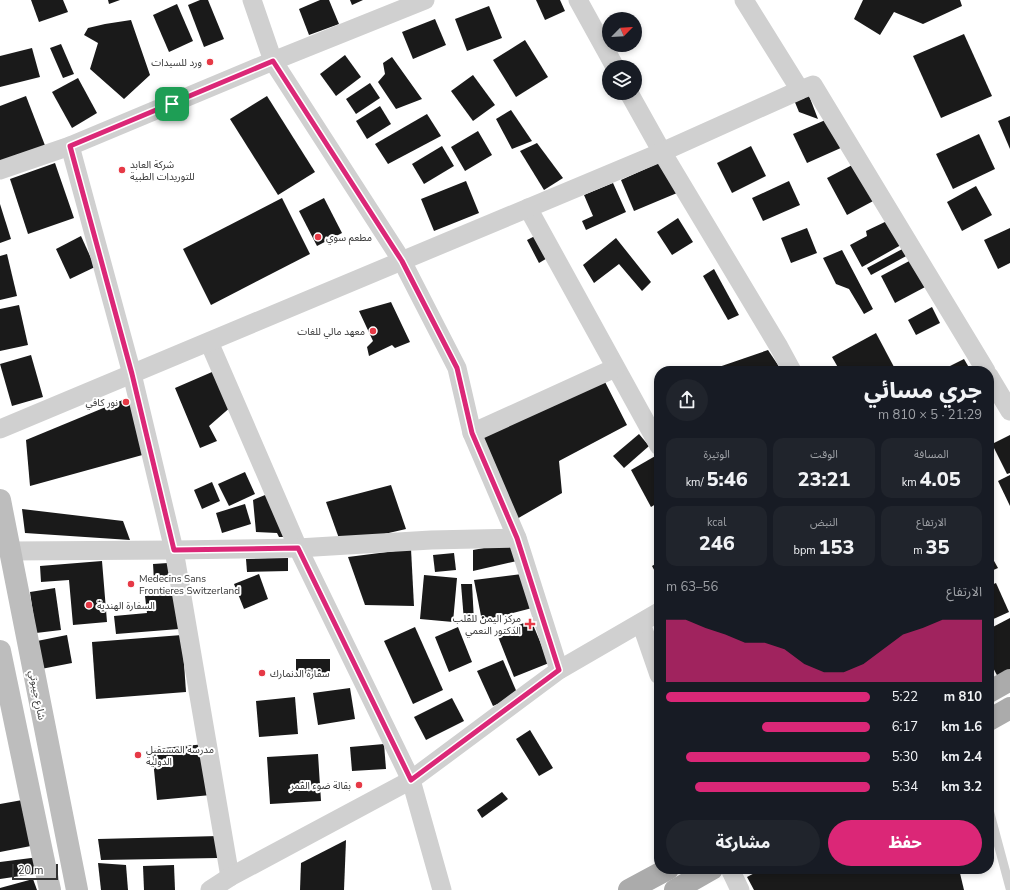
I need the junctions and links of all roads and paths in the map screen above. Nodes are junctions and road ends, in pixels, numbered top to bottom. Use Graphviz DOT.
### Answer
graph roads {
  1 [pos="252,0"];
  2 [pos="425,0"];
  3 [pos="578,0"];
  4 [pos="744,0"];
  5 [pos="611,60"];
  6 [pos="273,61"];
  7 [pos="800,90"];
  8 [pos="633,100"];
  9 [pos="70,146"];
  10 [pos="662,152"];
  11 [pos="0,170"];
  12 [pos="528,208"];
  13 [pos="402,261"];
  14 [pos="209,342"];
  15 [pos="789,366"];
  16 [pos="983,366"];
  17 [pos="615,368"];
  18 [pos="132,374"];
  19 [pos="994,385"];
  20 [pos="1003,402"];
  21 [pos="0,429"];
  22 [pos="472,433"];
  23 [pos="654,437"];
  24 [pos="0,500"];
  25 [pos="517,538"];
  26 [pos="298,548"];
  27 [pos="174,550"];
  28 [pos="10,551"];
  29 [pos="654,615"];
  30 [pos="641,623"];
  31 [pos="0,650"];
  32 [pos="654,661"];
  33 [pos="559,670"];
  34 [pos="1010,680"];
  35 [pos="994,689"];
  36 [pos="1010,708"];
  37 [pos="994,717"];
  38 [pos="411,780"];
  39 [pos="994,829"];
  40 [pos="659,874"];
  41 [pos="703,874"];
  42 [pos="732,874"];
  43 [pos="230,877"];
  44 [pos="1010,888"];
  45 [pos="50,890"];
  46 [pos="77,890"];
  47 [pos="210,890"];
  48 [pos="442,890"];
  49 [pos="630,890"];
  50 [pos="675,890"];
  51 [pos="740,890"];
  1 -- 6 [label="street"];
  2 -- 6 [label="street"];
  3 -- 5 [label="street"];
  4 -- 7 [label="street"];
  6 -- 9 [label="street"];
  6 -- 13 [label="street"];
  7 -- 10 [label="street"];
  7 -- 16 [label="street"];
  8 -- 10 [label="street"];
  9 -- 11 [label="street"];
  9 -- 18 [label="street"];
  10 -- 12 [label="street"];
  10 -- 15 [label="street"];
  12 -- 13 [label="street"];
  12 -- 17 [label="street"];
  13 -- 14 [label="street"];
  13 -- 22 [label="street"];
  14 -- 18 [label="street"];
  14 -- 26 [label="street"];
  17 -- 22 [label="street"];
  17 -- 23 [label="street"];
  18 -- 21 [label="street"];
  18 -- 27 [label="street"];
  19 -- 20 [label="street"];
  22 -- 25 [label="street"];
  24 -- 28 [label="street, شارع جيبوتي"];
  25 -- 26 [label="street"];
  25 -- 33 [label="street"];
  26 -- 27 [label="street"];
  26 -- 38 [label="street"];
  27 -- 28 [label="street"];
  27 -- 43 [label="street"];
  28 -- 46 [label="street, شارع جيبوتي"];
  29 -- 30 [label="street"];
  30 -- 32 [label="street"];
  30 -- 33 [label="street"];
  31 -- 45 [label="street"];
  33 -- 38 [label="street"];
  34 -- 35 [label="main road"];
  36 -- 37 [label="main road"];
  38 -- 43 [label="street"];
  38 -- 48 [label="street"];
  39 -- 44 [label="lane"];
  40 -- 49 [label="main road"];
  41 -- 50 [label="main road"];
  42 -- 51 [label="street"];
  43 -- 47 [label="street"];
}
